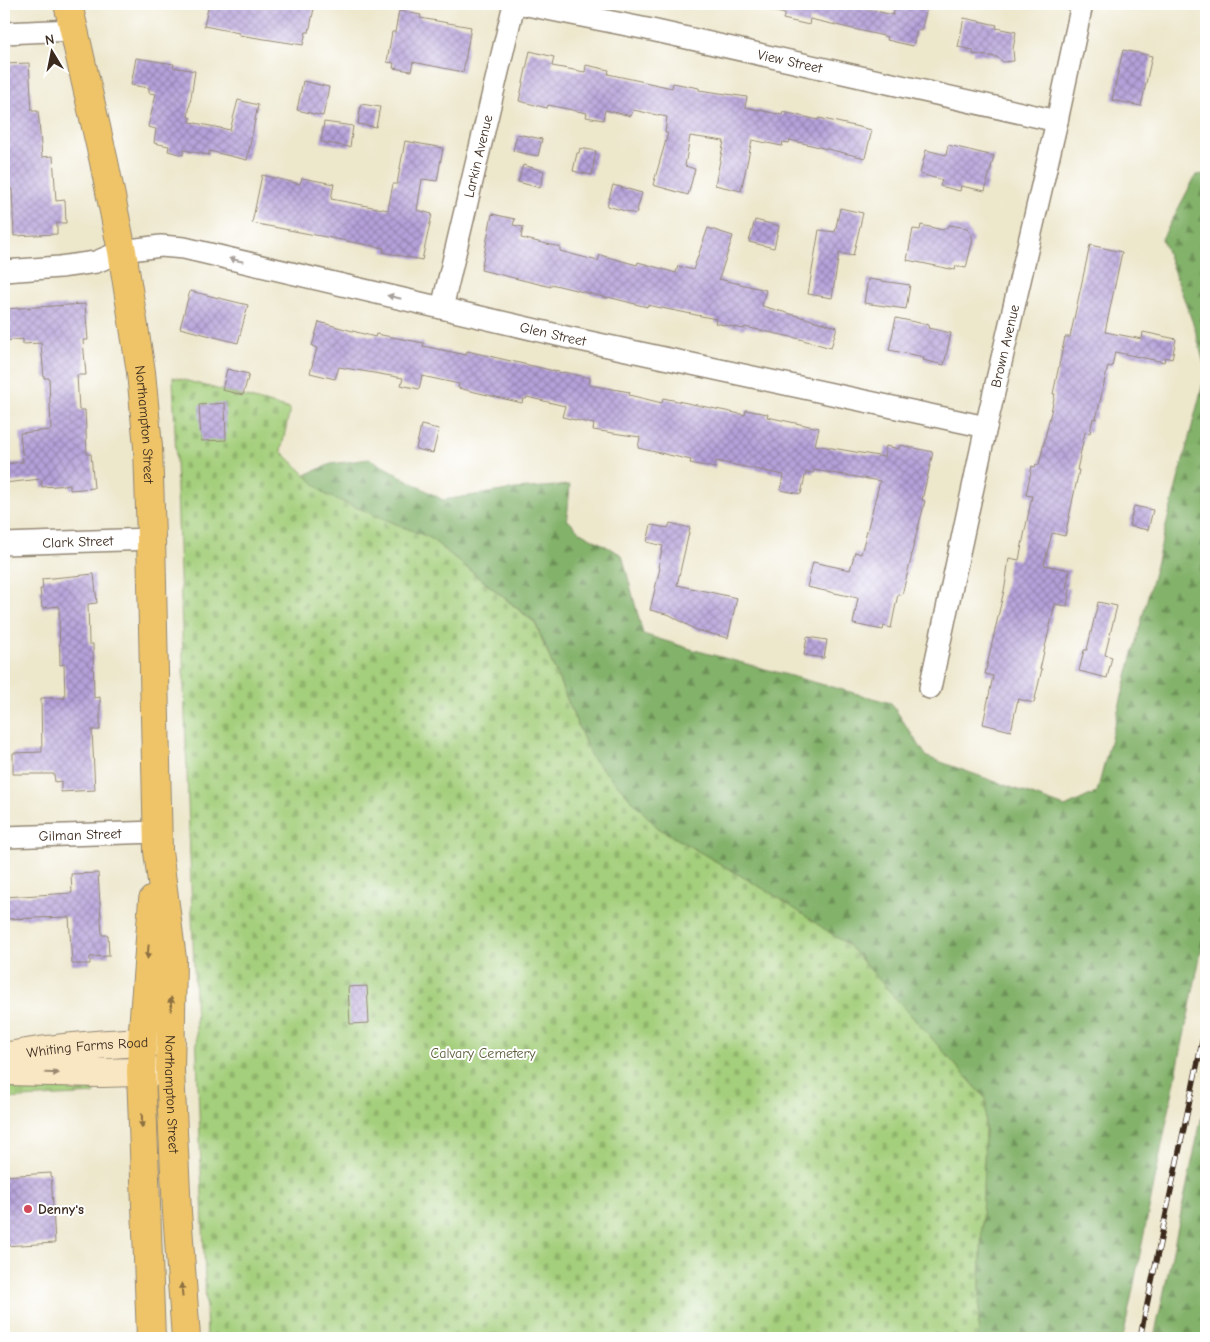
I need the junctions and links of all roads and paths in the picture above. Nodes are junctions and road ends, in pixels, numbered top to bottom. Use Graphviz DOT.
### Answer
graph roads {
  1 [pos="68,4"];
  2 [pos="514,4"];
  3 [pos="522,4"];
  4 [pos="1082,4"];
  5 [pos="74,30"];
  6 [pos="4,33"];
  7 [pos="1057,121"];
  8 [pos="122,251"];
  9 [pos="4,271"];
  10 [pos="442,308"];
  11 [pos="986,427"];
  12 [pos="151,539"];
  13 [pos="4,544"];
  14 [pos="930,688"];
  15 [pos="4,837"];
  16 [pos="157,842"];
  17 [pos="171,1040"];
  18 [pos="142,1042"];
  19 [pos="4,1056"];
  20 [pos="4,1071"];
  21 [pos="170,1071"];
  22 [pos="141,1072"];
  23 [pos="152,1335"];
  24 [pos="186,1338"];
  1 -- 5 [label="main road, Northampton Street"];
  2 -- 10 [label="street, Larkin Avenue"];
  3 -- 7 [label="street, View Street"];
  4 -- 7 [label="street, Brown Avenue"];
  5 -- 6 [label="street"];
  5 -- 8 [label="main road, Northampton Street"];
  7 -- 11 [label="street, Brown Avenue"];
  8 -- 9 [label="street, Glen Street"];
  10 -- 8 [label="street, Glen Street, one-way"];
  8 -- 12 [label="main road, Northampton Street"];
  10 -- 11 [label="street, Glen Street"];
  11 -- 14 [label="street, Brown Avenue"];
  12 -- 13 [label="street, Clark Street"];
  12 -- 16 [label="main road, Northampton Street"];
  15 -- 16 [label="street, Gilman Street"];
  17 -- 16 [label="main road, Northampton Street, one-way"];
  16 -- 18 [label="main road, Northampton Street, one-way"];
  17 -- 18 [label="main road, Whiting Farms Road"];
  17 -- 21 [label="main road, Northampton Street"];
  18 -- 19 [label="main road, Whiting Farms Road"];
  18 -- 22 [label="main road, Northampton Street"];
  20 -- 22 [label="main road, Whiting Farms Road, one-way"];
  21 -- 22 [label="main road, Whiting Farms Road"];
  24 -- 21 [label="main road, Northampton Street, one-way"];
  22 -- 23 [label="main road, Northampton Street, one-way"];
}
